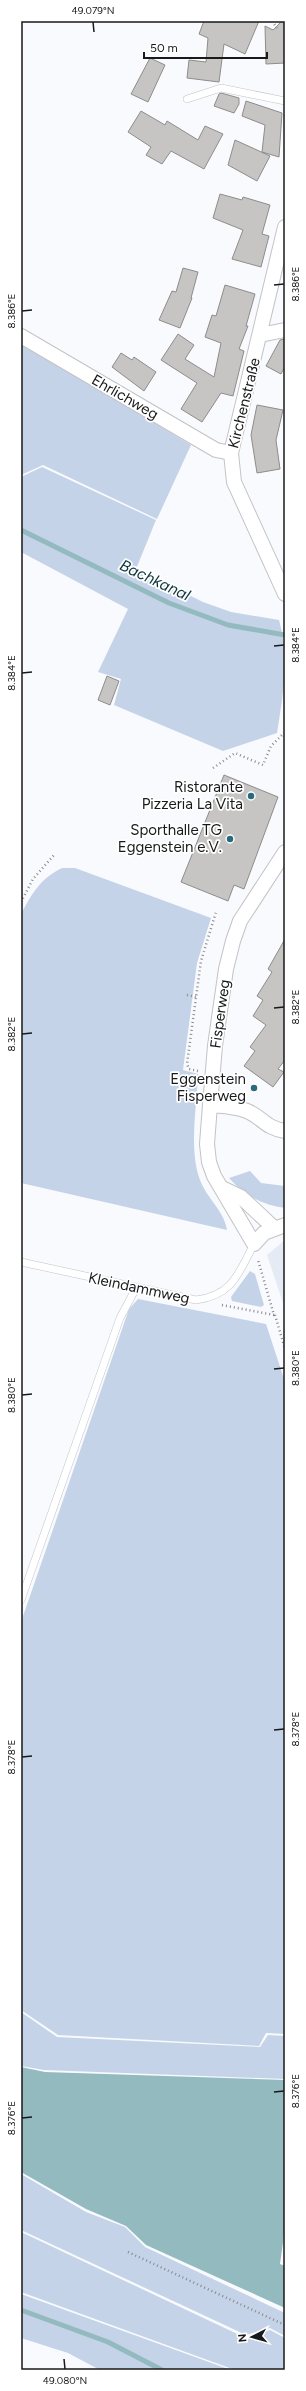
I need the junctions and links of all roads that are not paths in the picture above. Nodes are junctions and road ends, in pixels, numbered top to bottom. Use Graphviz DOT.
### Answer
graph roads {
  1 [pos="187,99"];
  2 [pos="285,101"];
  3 [pos="285,227"];
  4 [pos="285,330"];
  5 [pos="260,335"];
  6 [pos="21,336"];
  7 [pos="231,453"];
  8 [pos="285,594"];
  9 [pos="285,852"];
  10 [pos="210,1105"];
  11 [pos="285,1131"];
  12 [pos="222,1188"];
  13 [pos="279,1226"];
  14 [pos="254,1244"];
  15 [pos="21,1262"];
  16 [pos="136,1288"];
  17 [pos="21,1600"];
  1 -- 2 [label="lane"];
  3 -- 5 [label="street, Kirchenstraße"];
  4 -- 5 [label="street"];
  5 -- 7 [label="street, Kirchenstraße"];
  6 -- 7 [label="street, Ehrlichweg"];
  7 -- 8 [label="street, Kirchenstraße"];
  9 -- 10 [label="street, Fisperweg"];
  10 -- 11 [label="street"];
  10 -- 12 [label="street, Fisperweg"];
  12 -- 13 [label="street"];
  12 -- 14 [label="street, Fisperweg"];
  13 -- 14 [label="street"];
  14 -- 16 [label="lane, Kleindammweg"];
  15 -- 16 [label="lane, Kleindammweg"];
  16 -- 17 [label="lane"];
}
